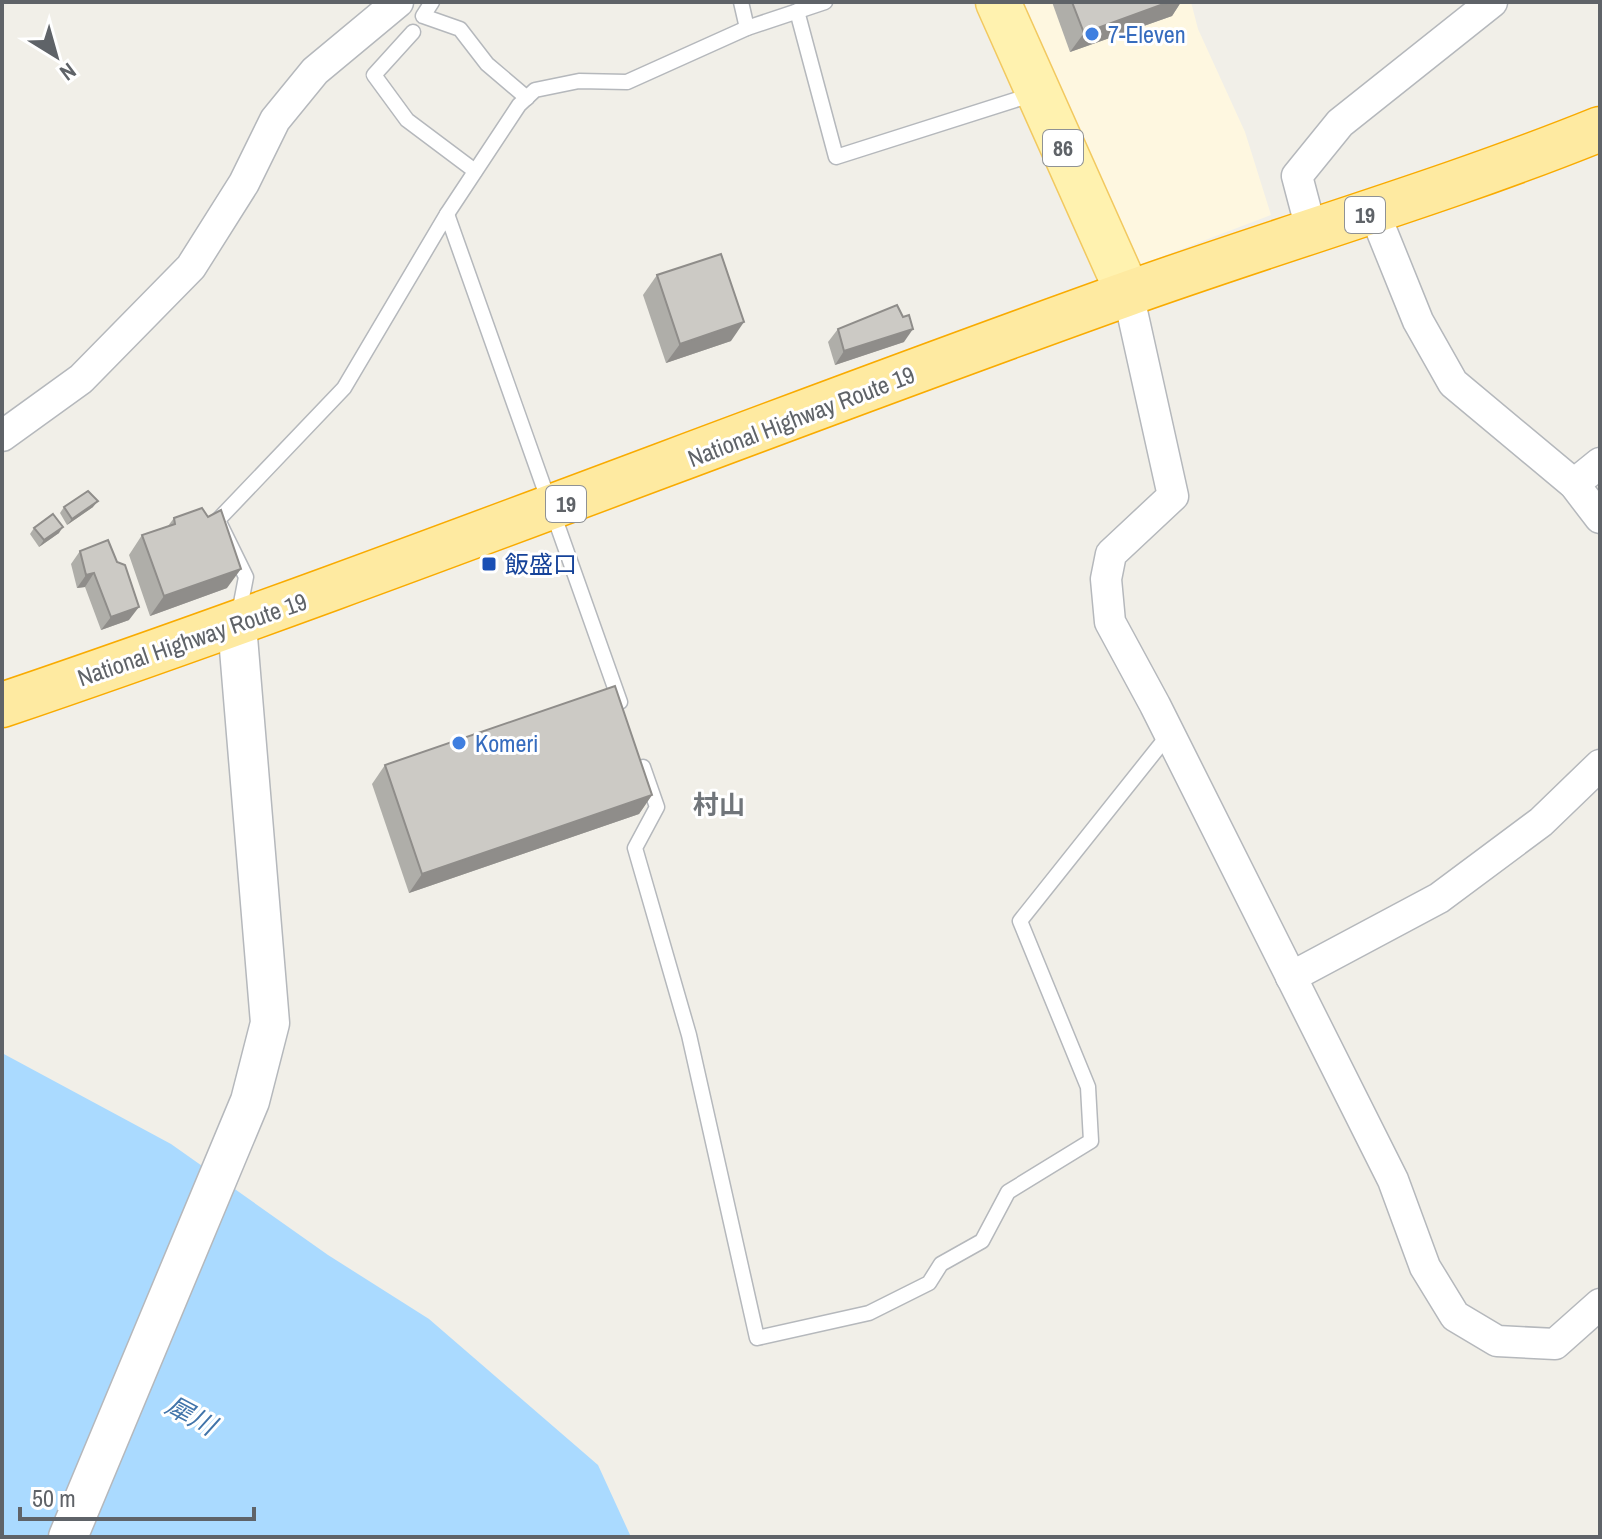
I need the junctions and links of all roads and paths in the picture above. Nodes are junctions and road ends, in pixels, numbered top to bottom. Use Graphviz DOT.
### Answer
graph roads {
  1 [pos="398,2"];
  2 [pos="432,2"];
  3 [pos="741,2"];
  4 [pos="825,2"];
  5 [pos="998,2"];
  6 [pos="1492,2"];
  7 [pos="797,11"];
  8 [pos="747,28"];
  9 [pos="413,32"];
  10 [pos="1038,93"];
  11 [pos="527,98"];
  12 [pos="1600,129"];
  13 [pos="475,171"];
  14 [pos="1374,212"];
  15 [pos="447,214"];
  16 [pos="1312,233"];
  17 [pos="1128,293"];
  18 [pos="2,436"];
  19 [pos="1600,463"];
  20 [pos="1574,484"];
  21 [pos="553,509"];
  22 [pos="1600,518"];
  23 [pos="237,625"];
  24 [pos="2,705"];
  25 [pos="626,718"];
  26 [pos="1170,733"];
  27 [pos="636,748"];
  28 [pos="1600,765"];
  29 [pos="1291,977"];
  30 [pos="1600,1304"];
  31 [pos="68,1537"];
  1 -- 18 [label="street"];
  2 -- 11 [label="lane"];
  3 -- 8 [label="lane"];
  4 -- 7 [label="lane"];
  5 -- 10 [label="main road, 86"];
  6 -- 16 [label="street"];
  7 -- 8 [label="lane"];
  7 -- 10 [label="lane"];
  8 -- 11 [label="lane"];
  9 -- 13 [label="lane"];
  10 -- 17 [label="main road, 86"];
  11 -- 13 [label="lane"];
  12 -- 14 [label="highway, National Highway Route 19 / 19"];
  13 -- 15 [label="lane"];
  14 -- 16 [label="highway, National Highway Route 19 / 19"];
  14 -- 20 [label="street"];
  15 -- 21 [label="lane"];
  15 -- 23 [label="lane"];
  16 -- 17 [label="highway, National Highway Route 19 / 19"];
  17 -- 21 [label="highway, National Highway Route 19 / 19"];
  17 -- 26 [label="street"];
  19 -- 20 [label="street"];
  20 -- 22 [label="street"];
  21 -- 23 [label="highway, National Highway Route 19 / 19"];
  21 -- 25 [label="lane"];
  23 -- 24 [label="highway, National Highway Route 19 / 19"];
  23 -- 31 [label="street"];
  26 -- 27 [label="lane"];
  26 -- 29 [label="street"];
  28 -- 29 [label="street"];
  29 -- 30 [label="street"];
}
